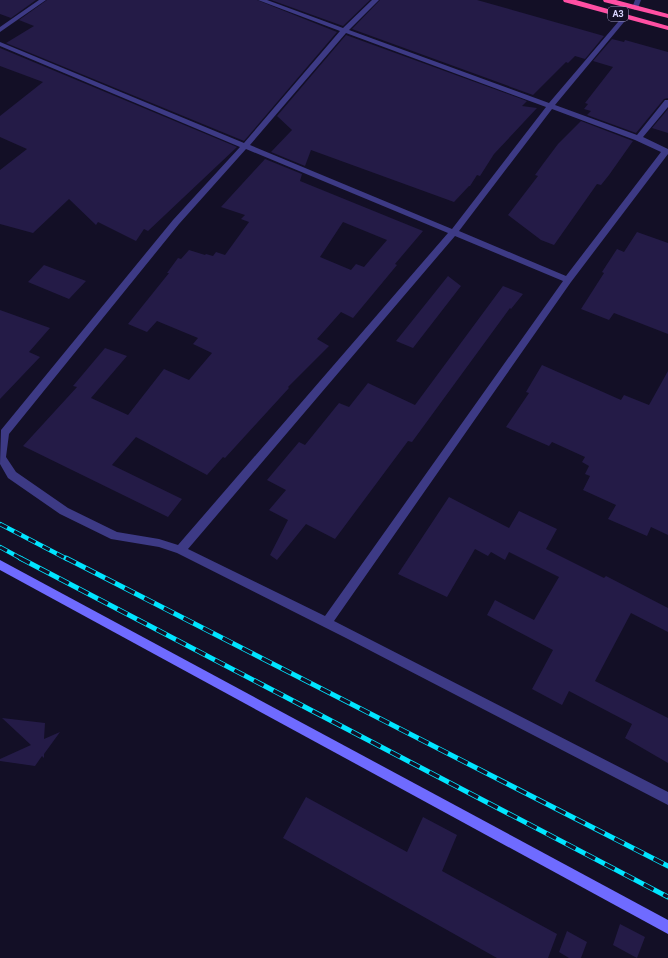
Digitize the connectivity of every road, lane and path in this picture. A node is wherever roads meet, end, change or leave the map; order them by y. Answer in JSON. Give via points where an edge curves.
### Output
{"nodes":[{"id":1,"x":43,"y":0,"type":"edge"},
{"id":2,"x":261,"y":0,"type":"edge"},
{"id":3,"x":376,"y":0,"type":"edge"},
{"id":4,"x":567,"y":0,"type":"edge"},
{"id":5,"x":607,"y":0,"type":"edge"},
{"id":6,"x":636,"y":4,"type":"edge"},
{"id":7,"x":626,"y":16,"type":"junction"},
{"id":8,"x":668,"y":16,"type":"edge"},
{"id":9,"x":668,"y":28,"type":"edge"},
{"id":10,"x":0,"y":30,"type":"edge"},
{"id":11,"x":344,"y":31,"type":"junction"},
{"id":12,"x":0,"y":44,"type":"edge"},
{"id":13,"x":668,"y":102,"type":"edge"},
{"id":14,"x":550,"y":107,"type":"junction"},
{"id":15,"x":638,"y":138,"type":"junction"},
{"id":16,"x":245,"y":146,"type":"junction"},
{"id":17,"x":667,"y":151,"type":"edge"},
{"id":18,"x":454,"y":232,"type":"junction"},
{"id":19,"x":568,"y":280,"type":"junction"},
{"id":20,"x":180,"y":550,"type":"junction"},
{"id":21,"x":0,"y":565,"type":"edge"},
{"id":22,"x":326,"y":623,"type":"junction"},
{"id":23,"x":668,"y":800,"type":"edge"},
{"id":24,"x":668,"y":927,"type":"edge"}],
"edges":[{"from":1,"to":10,"type":"street"},
{"from":2,"to":11,"type":"street"},
{"from":3,"to":11,"type":"street"},
{"from":4,"to":7,"type":"highway","number":"A3"},
{"from":5,"to":6,"type":"highway","number":"A3"},
{"from":6,"to":8,"type":"highway","number":"A3"},
{"from":7,"to":9,"type":"highway","number":"A3"},
{"from":7,"to":14,"type":"street"},
{"from":11,"to":14,"type":"street"},
{"from":11,"to":16,"type":"street"},
{"from":12,"to":16,"type":"street"},
{"from":13,"to":15,"type":"street"},
{"from":14,"to":15,"type":"street"},
{"from":14,"to":18,"type":"street"},
{"from":15,"to":17,"type":"street"},
{"from":16,"to":18,"type":"street"},
{"from":16,"to":20,"type":"street","via":[[176,222],[4,433],[1,457],[12,475],[58,506],[115,536],[159,543]]},
{"from":17,"to":19,"type":"street"},
{"from":18,"to":19,"type":"street"},
{"from":18,"to":20,"type":"street"},
{"from":19,"to":22,"type":"street"},
{"from":20,"to":22,"type":"street"},
{"from":21,"to":24,"type":"street"},
{"from":22,"to":23,"type":"street"}]}
